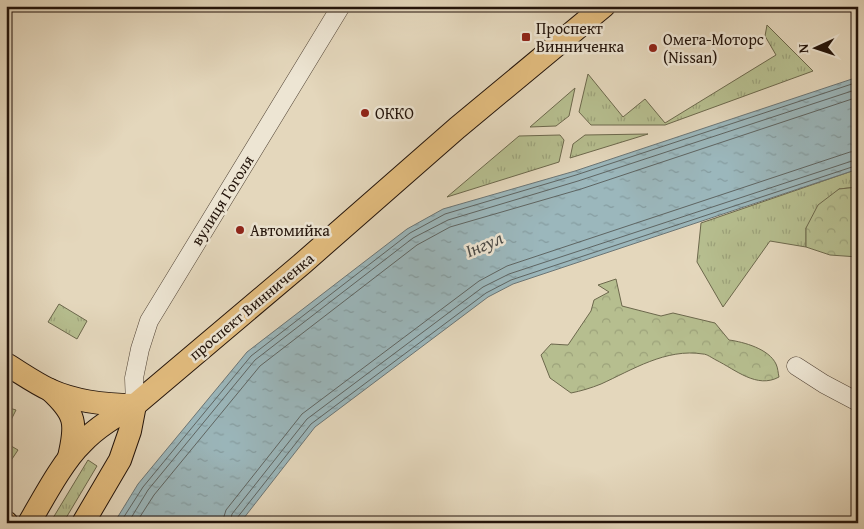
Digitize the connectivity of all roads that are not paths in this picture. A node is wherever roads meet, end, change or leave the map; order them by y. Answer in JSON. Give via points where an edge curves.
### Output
{"nodes":[{"id":1,"x":341,"y":6,"type":"edge"},
{"id":2,"x":604,"y":6,"type":"edge"},
{"id":3,"x":6,"y":364,"type":"edge"},
{"id":4,"x":796,"y":366,"type":"dead end"},
{"id":5,"x":49,"y":390,"type":"junction"},
{"id":6,"x":858,"y":402,"type":"edge"},
{"id":7,"x":135,"y":405,"type":"junction"},
{"id":8,"x":68,"y":459,"type":"junction"},
{"id":9,"x":29,"y":523,"type":"edge"},
{"id":10,"x":83,"y":523,"type":"edge"}],
"edges":[{"from":1,"to":7,"type":"street","name":"вулиця Гоголя","via":[[149,321],[134,378]]},
{"from":2,"to":7,"type":"main road","name":"проспект Винниченка"},
{"from":3,"to":5,"type":"main road"},
{"from":4,"to":6,"type":"street"},
{"from":5,"to":7,"type":"main road","via":[[82,401]]},
{"from":5,"to":8,"type":"main road","via":[[62,401],[72,418],[75,432]]},
{"from":7,"to":8,"type":"main road","name":"проспект Винниченка","via":[[93,432]]},
{"from":7,"to":10,"type":"main road","via":[[120,460]]},
{"from":8,"to":9,"type":"main road"}]}
